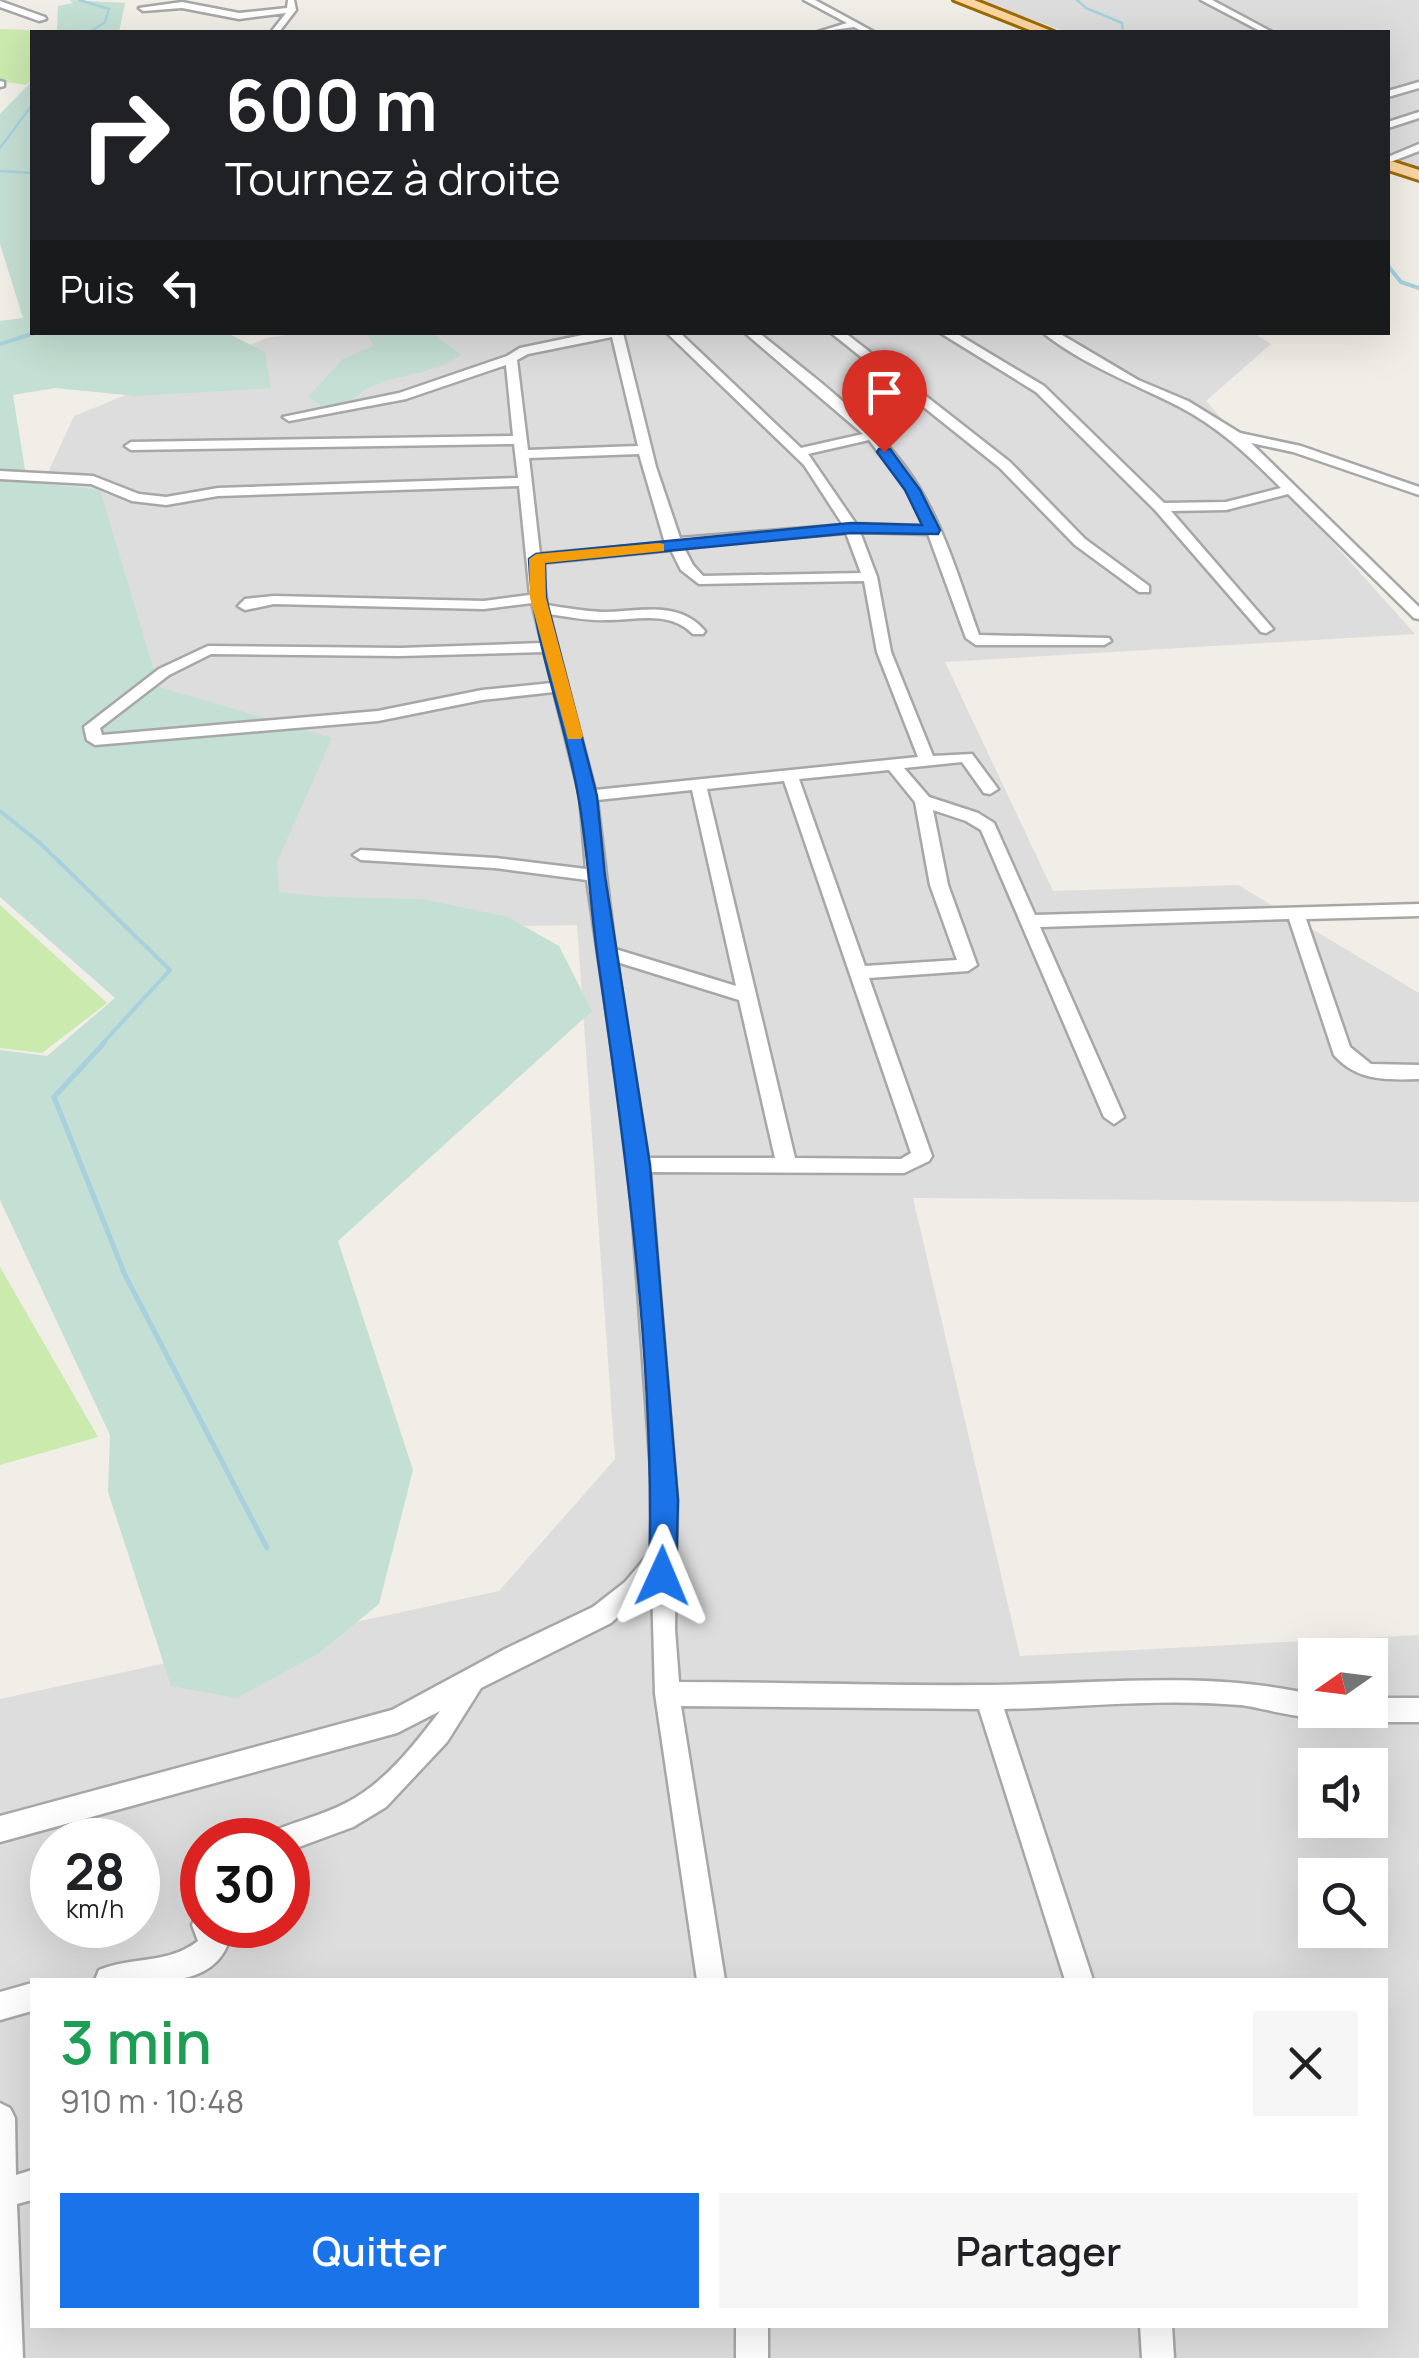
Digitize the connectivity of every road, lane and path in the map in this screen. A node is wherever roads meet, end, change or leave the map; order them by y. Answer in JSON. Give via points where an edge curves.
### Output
{"nodes":[{"id":1,"x":808,"y":0,"type":"edge"},
{"id":2,"x":962,"y":0,"type":"edge"},
{"id":3,"x":1204,"y":0,"type":"edge"},
{"id":4,"x":0,"y":4,"type":"edge"},
{"id":5,"x":291,"y":5,"type":"edge"},
{"id":6,"x":143,"y":8,"type":"dead end"},
{"id":7,"x":42,"y":19,"type":"dead end"},
{"id":8,"x":854,"y":24,"type":"junction"},
{"id":9,"x":276,"y":30,"type":"edge"},
{"id":10,"x":830,"y":30,"type":"edge"},
{"id":11,"x":866,"y":30,"type":"edge"},
{"id":12,"x":1042,"y":30,"type":"edge"},
{"id":13,"x":1264,"y":30,"type":"edge"},
{"id":14,"x":1419,"y":85,"type":"edge"},
{"id":15,"x":1390,"y":93,"type":"edge"},
{"id":16,"x":1419,"y":115,"type":"edge"},
{"id":17,"x":1390,"y":124,"type":"edge"},
{"id":18,"x":1419,"y":148,"type":"edge"},
{"id":19,"x":1390,"y":161,"type":"edge"},
{"id":20,"x":1390,"y":163,"type":"edge"},
{"id":21,"x":1419,"y":175,"type":"edge"},
{"id":22,"x":607,"y":335,"type":"edge"},
{"id":23,"x":617,"y":335,"type":"edge"},
{"id":24,"x":675,"y":335,"type":"edge"},
{"id":25,"x":753,"y":335,"type":"edge"},
{"id":26,"x":840,"y":335,"type":"edge"},
{"id":27,"x":950,"y":335,"type":"edge"},
{"id":28,"x":1053,"y":335,"type":"edge"},
{"id":29,"x":511,"y":359,"type":"junction"},
{"id":30,"x":290,"y":417,"type":"dead end"},
{"id":31,"x":870,"y":436,"type":"junction"},
{"id":32,"x":1237,"y":437,"type":"junction"},
{"id":33,"x":131,"y":446,"type":"dead end"},
{"id":34,"x":520,"y":447,"type":"junction"},
{"id":35,"x":646,"y":450,"type":"junction"},
{"id":36,"x":800,"y":452,"type":"junction"},
{"id":37,"x":0,"y":474,"type":"edge"},
{"id":38,"x":524,"y":482,"type":"junction"},
{"id":39,"x":1292,"y":489,"type":"junction"},
{"id":40,"x":1419,"y":490,"type":"edge"},
{"id":41,"x":1160,"y":507,"type":"junction"},
{"id":42,"x":851,"y":528,"type":"junction"},
{"id":43,"x":932,"y":530,"type":"junction"},
{"id":44,"x":672,"y":544,"type":"junction"},
{"id":45,"x":536,"y":559,"type":"junction"},
{"id":46,"x":870,"y":577,"type":"junction"},
{"id":47,"x":1144,"y":589,"type":"dead end"},
{"id":48,"x":540,"y":604,"type":"junction"},
{"id":49,"x":245,"y":606,"type":"dead end"},
{"id":50,"x":1419,"y":615,"type":"edge"},
{"id":51,"x":1266,"y":629,"type":"dead end"},
{"id":52,"x":698,"y":631,"type":"dead end"},
{"id":53,"x":1104,"y":642,"type":"dead end"},
{"id":54,"x":551,"y":647,"type":"junction"},
{"id":55,"x":562,"y":686,"type":"junction"},
{"id":56,"x":927,"y":761,"type":"junction"},
{"id":57,"x":893,"y":765,"type":"junction"},
{"id":58,"x":791,"y":778,"type":"junction"},
{"id":59,"x":698,"y":787,"type":"junction"},
{"id":60,"x":990,"y":789,"type":"dead end"},
{"id":61,"x":588,"y":796,"type":"junction"},
{"id":62,"x":923,"y":801,"type":"junction"},
{"id":63,"x":362,"y":855,"type":"dead end"},
{"id":64,"x":595,"y":876,"type":"junction"},
{"id":65,"x":1419,"y":910,"type":"edge"},
{"id":66,"x":1296,"y":914,"type":"junction"},
{"id":67,"x":1031,"y":921,"type":"junction"},
{"id":68,"x":607,"y":953,"type":"junction"},
{"id":69,"x":860,"y":972,"type":"junction"},
{"id":70,"x":748,"y":996,"type":"junction"},
{"id":71,"x":1419,"y":1072,"type":"edge"},
{"id":72,"x":1114,"y":1117,"type":"dead end"},
{"id":73,"x":639,"y":1165,"type":"junction"},
{"id":74,"x":787,"y":1168,"type":"junction"},
{"id":75,"x":662,"y":1556,"type":"junction"},
{"id":76,"x":470,"y":1684,"type":"junction"},
{"id":77,"x":667,"y":1694,"type":"junction"},
{"id":78,"x":988,"y":1697,"type":"junction"},
{"id":79,"x":1298,"y":1703,"type":"edge"},
{"id":80,"x":1388,"y":1710,"type":"edge"},
{"id":81,"x":1419,"y":1710,"type":"edge"},
{"id":82,"x":0,"y":1829,"type":"edge"},
{"id":83,"x":310,"y":1829,"type":"edge"},
{"id":84,"x":211,"y":1948,"type":"edge"},
{"id":85,"x":128,"y":1978,"type":"edge"},
{"id":86,"x":711,"y":1978,"type":"edge"},
{"id":87,"x":1078,"y":1978,"type":"edge"},
{"id":88,"x":30,"y":1998,"type":"edge"},
{"id":89,"x":0,"y":2006,"type":"edge"},
{"id":90,"x":0,"y":2118,"type":"edge"},
{"id":91,"x":18,"y":2190,"type":"edge"},
{"id":92,"x":2,"y":2238,"type":"edge"},
{"id":93,"x":752,"y":2328,"type":"edge"},
{"id":94,"x":1156,"y":2328,"type":"edge"},
{"id":95,"x":7,"y":2358,"type":"edge"},
{"id":96,"x":752,"y":2358,"type":"edge"},
{"id":97,"x":1158,"y":2358,"type":"edge"}],
"edges":[{"from":1,"to":8,"type":"street"},
{"from":2,"to":12,"type":"main road"},
{"from":3,"to":13,"type":"street"},
{"from":4,"to":7,"type":"street"},
{"from":5,"to":6,"type":"street","via":[[236,16],[182,4]]},
{"from":5,"to":9,"type":"street"},
{"from":8,"to":10,"type":"street"},
{"from":8,"to":11,"type":"street"},
{"from":14,"to":15,"type":"street"},
{"from":16,"to":17,"type":"street"},
{"from":18,"to":19,"type":"street"},
{"from":20,"to":21,"type":"main road"},
{"from":22,"to":29,"type":"street","via":[[518,352]]},
{"from":23,"to":35,"type":"street"},
{"from":24,"to":36,"type":"street"},
{"from":25,"to":31,"type":"street"},
{"from":26,"to":47,"type":"street","via":[[1005,465],[1080,542]]},
{"from":27,"to":41,"type":"street","via":[[1040,389]]},
{"from":28,"to":32,"type":"street"},
{"from":29,"to":30,"type":"street","via":[[402,396]]},
{"from":29,"to":34,"type":"street"},
{"from":31,"to":36,"type":"street"},
{"from":31,"to":43,"type":"street","via":[[899,468]]},
{"from":32,"to":39,"type":"street"},
{"from":32,"to":40,"type":"street"},
{"from":33,"to":34,"type":"street"},
{"from":34,"to":35,"type":"street"},
{"from":34,"to":38,"type":"street"},
{"from":35,"to":44,"type":"street"},
{"from":36,"to":42,"type":"street"},
{"from":37,"to":38,"type":"street","via":[[94,480],[136,498],[166,501],[218,492]]},
{"from":38,"to":45,"type":"street"},
{"from":39,"to":41,"type":"street","via":[[1226,506]]},
{"from":39,"to":50,"type":"street"},
{"from":41,"to":51,"type":"street"},
{"from":42,"to":43,"type":"street"},
{"from":42,"to":44,"type":"street"},
{"from":42,"to":46,"type":"street"},
{"from":43,"to":53,"type":"street","via":[[976,641]]},
{"from":44,"to":45,"type":"street"},
{"from":44,"to":46,"type":"street","via":[[699,580]]},
{"from":45,"to":48,"type":"street"},
{"from":46,"to":56,"type":"street","via":[[884,652]]},
{"from":48,"to":49,"type":"street","via":[[274,600]]},
{"from":48,"to":52,"type":"street","via":[[597,616],[670,615]]},
{"from":48,"to":54,"type":"street"},
{"from":54,"to":55,"type":"street"},
{"from":54,"to":55,"type":"street","via":[[208,650],[164,672],[92,727],[96,740],[378,716]]},
{"from":55,"to":61,"type":"street"},
{"from":56,"to":57,"type":"street"},
{"from":56,"to":60,"type":"street","via":[[966,757]]},
{"from":57,"to":58,"type":"street"},
{"from":57,"to":62,"type":"street"},
{"from":58,"to":59,"type":"street"},
{"from":58,"to":69,"type":"street"},
{"from":59,"to":61,"type":"street"},
{"from":59,"to":70,"type":"street"},
{"from":61,"to":64,"type":"street"},
{"from":62,"to":67,"type":"street","via":[[988,827]]},
{"from":62,"to":69,"type":"street","via":[[939,885],[968,965]]},
{"from":63,"to":64,"type":"street"},
{"from":64,"to":68,"type":"street"},
{"from":65,"to":66,"type":"street"},
{"from":66,"to":67,"type":"street"},
{"from":66,"to":71,"type":"street","via":[[1340,1050],[1357,1068]]},
{"from":67,"to":72,"type":"street"},
{"from":68,"to":70,"type":"street"},
{"from":68,"to":73,"type":"street"},
{"from":69,"to":74,"type":"street","via":[[922,1156],[904,1166]]},
{"from":70,"to":74,"type":"street"},
{"from":73,"to":74,"type":"street"},
{"from":73,"to":75,"type":"street","via":[[665,1500]]},
{"from":75,"to":76,"type":"street","via":[[602,1615]]},
{"from":75,"to":77,"type":"street"},
{"from":76,"to":82,"type":"street","via":[[397,1721]]},
{"from":76,"to":83,"type":"street","via":[[452,1720],[374,1798]]},
{"from":77,"to":78,"type":"street"},
{"from":77,"to":86,"type":"street"},
{"from":78,"to":79,"type":"street","via":[[1263,1696]]},
{"from":78,"to":87,"type":"street"},
{"from":80,"to":81,"type":"street"},
{"from":84,"to":85,"type":"street","via":[[194,1964]]},
{"from":88,"to":89,"type":"street"},
{"from":90,"to":91,"type":"street"},
{"from":91,"to":92,"type":"street"},
{"from":92,"to":95,"type":"street"},
{"from":93,"to":96,"type":"street"},
{"from":94,"to":97,"type":"street"}]}
